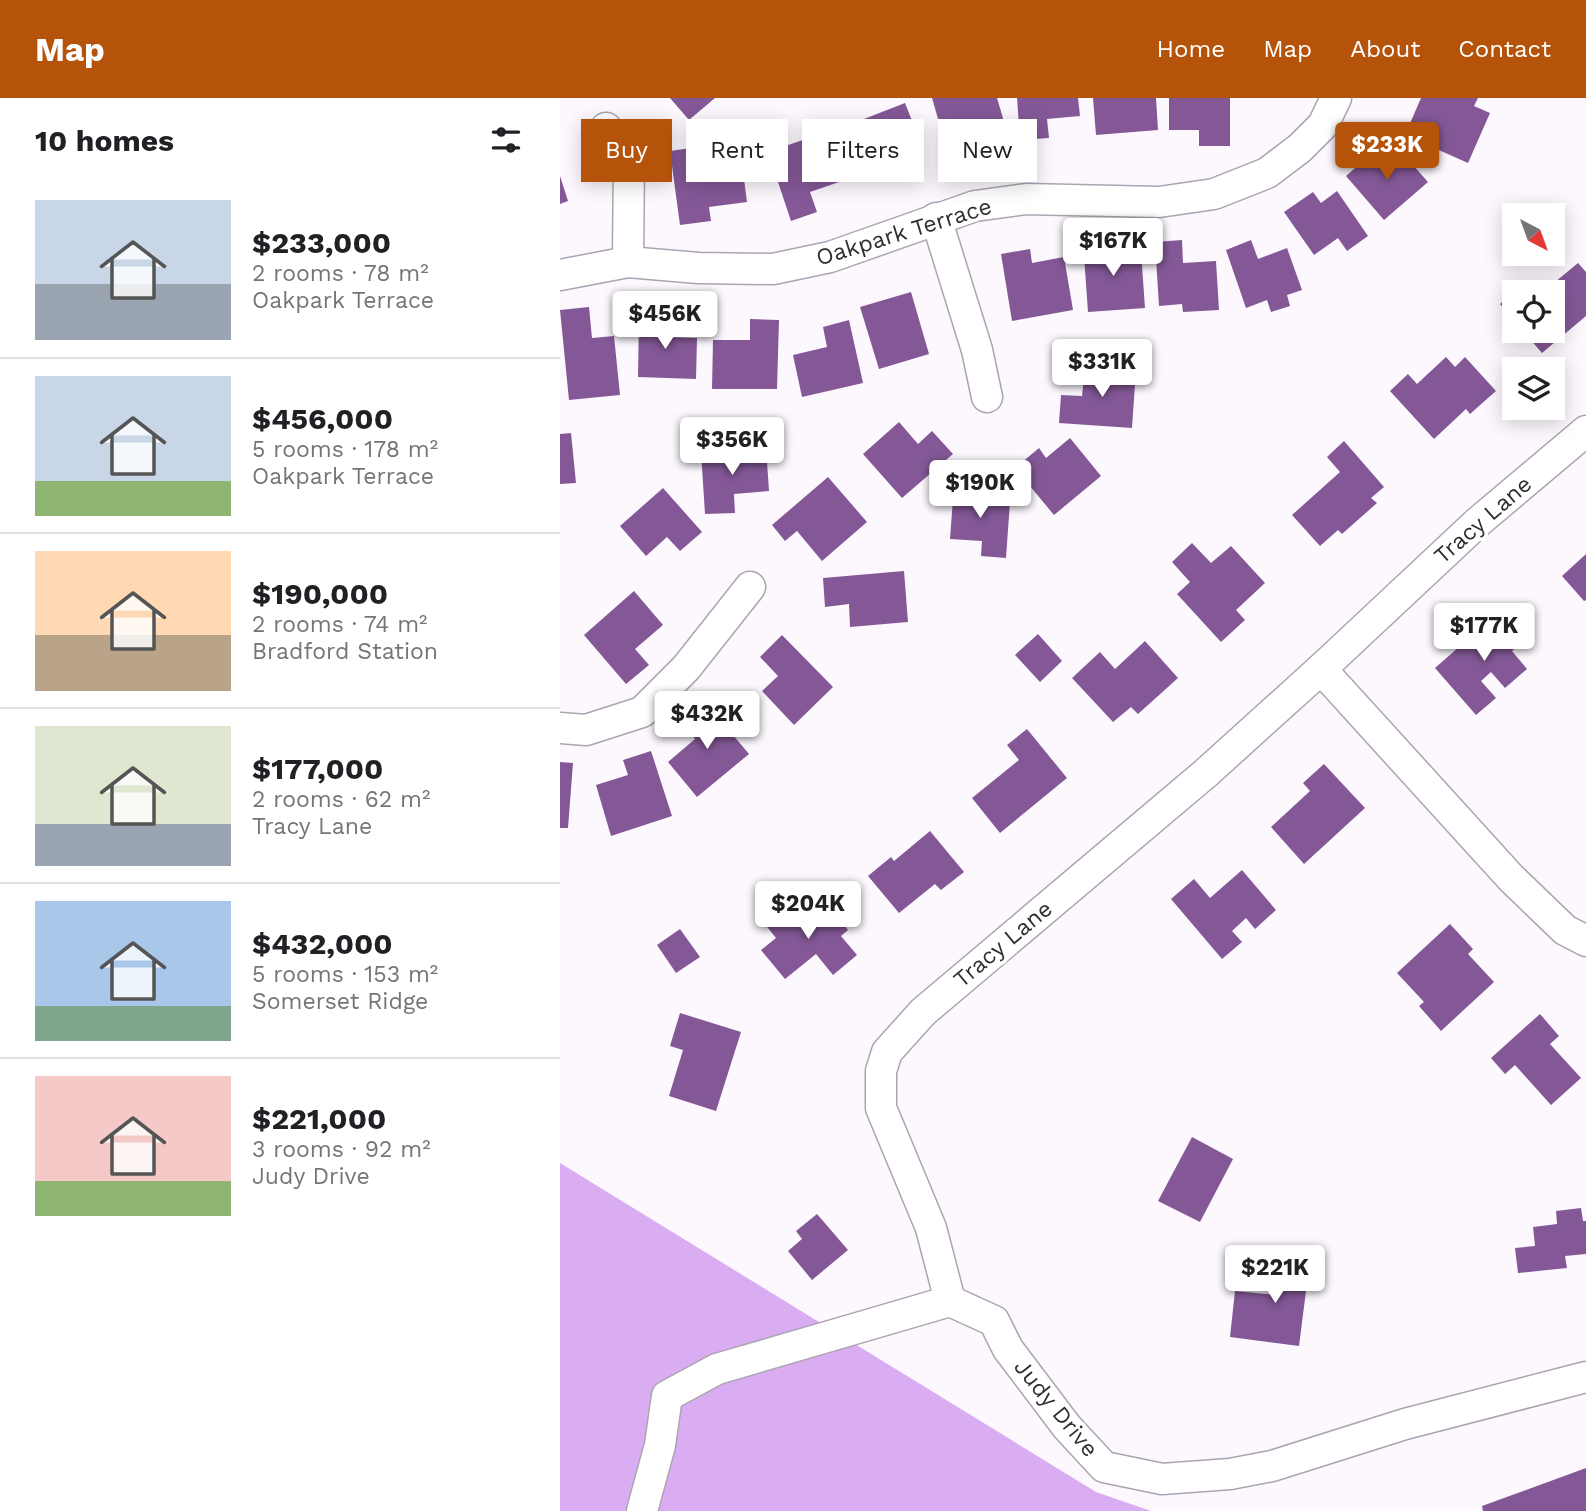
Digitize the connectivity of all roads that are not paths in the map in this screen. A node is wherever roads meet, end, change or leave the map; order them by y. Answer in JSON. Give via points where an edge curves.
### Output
{"nodes":[{"id":1,"x":1336,"y":98,"type":"edge"},
{"id":2,"x":629,"y":182,"type":"edge"},
{"id":3,"x":936,"y":218,"type":"junction"},
{"id":4,"x":628,"y":262,"type":"junction"},
{"id":5,"x":560,"y":275,"type":"edge"},
{"id":6,"x":987,"y":397,"type":"dead end"},
{"id":7,"x":1586,"y":431,"type":"edge"},
{"id":8,"x":750,"y":587,"type":"dead end"},
{"id":9,"x":1321,"y":668,"type":"junction"},
{"id":10,"x":560,"y":728,"type":"edge"},
{"id":11,"x":1586,"y":940,"type":"edge"},
{"id":12,"x":950,"y":1301,"type":"junction"},
{"id":13,"x":1586,"y":1377,"type":"edge"},
{"id":14,"x":642,"y":1511,"type":"edge"}],
"edges":[{"from":1,"to":3,"type":"street","name":"Oakpark Terrace","via":[[1323,125],[1300,148],[1267,173],[1214,194],[1159,202],[1027,199],[975,206]]},
{"from":2,"to":4,"type":"street"},
{"from":3,"to":4,"type":"street","name":"Oakpark Terrace","via":[[830,257],[773,269]]},
{"from":3,"to":6,"type":"street"},
{"from":4,"to":5,"type":"street","name":"Oakpark Terrace"},
{"from":7,"to":9,"type":"street","name":"Tracy Lane","via":[[1478,522]]},
{"from":8,"to":10,"type":"street","via":[[686,668],[642,712],[586,730]]},
{"from":9,"to":11,"type":"street","via":[[1511,878],[1564,930]]},
{"from":9,"to":12,"type":"street","name":"Tracy Lane","via":[[1206,773],[923,1012],[887,1052],[881,1071],[881,1108],[931,1228]]},
{"from":12,"to":13,"type":"street","name":"Judy Drive","via":[[994,1321],[1008,1349],[1104,1467],[1162,1479],[1272,1466],[1405,1424]]},
{"from":12,"to":14,"type":"street","via":[[717,1368],[667,1396],[660,1445]]}]}
